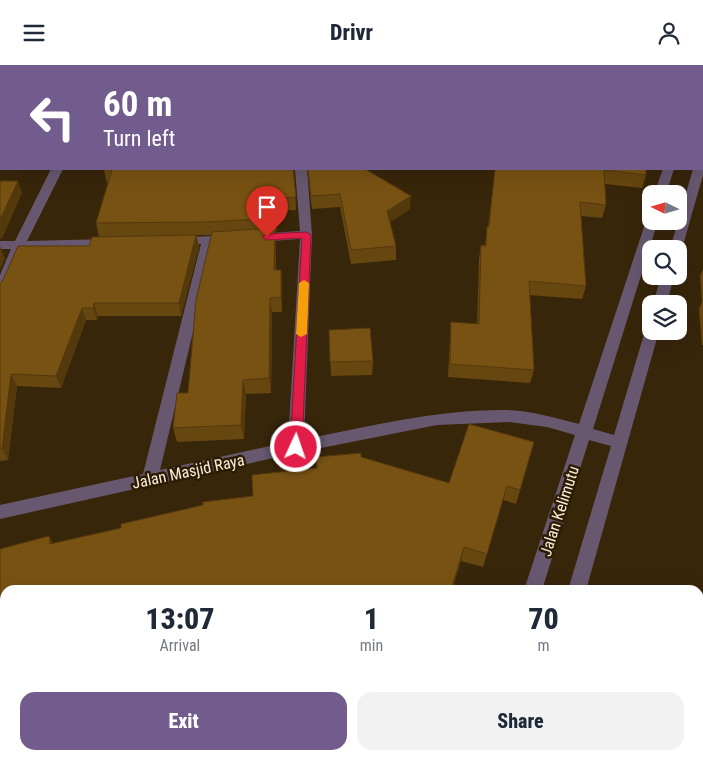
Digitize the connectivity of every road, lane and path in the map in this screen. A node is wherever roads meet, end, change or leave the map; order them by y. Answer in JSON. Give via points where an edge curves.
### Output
{"nodes":[{"id":1,"x":56,"y":170,"type":"edge"},
{"id":2,"x":301,"y":170,"type":"edge"},
{"id":3,"x":668,"y":170,"type":"edge"},
{"id":4,"x":699,"y":170,"type":"edge"},
{"id":5,"x":663,"y":185,"type":"edge"},
{"id":6,"x":649,"y":230,"type":"edge"},
{"id":7,"x":306,"y":235,"type":"junction"},
{"id":8,"x":679,"y":240,"type":"edge"},
{"id":9,"x":208,"y":241,"type":"junction"},
{"id":10,"x":168,"y":242,"type":"edge"},
{"id":11,"x":118,"y":243,"type":"edge"},
{"id":12,"x":0,"y":245,"type":"edge"},
{"id":13,"x":19,"y":245,"type":"junction"},
{"id":14,"x":0,"y":291,"type":"edge"},
{"id":15,"x":649,"y":340,"type":"edge"},
{"id":16,"x":584,"y":432,"type":"junction"},
{"id":17,"x":620,"y":443,"type":"junction"},
{"id":18,"x":296,"y":447,"type":"junction"},
{"id":19,"x":150,"y":479,"type":"junction"},
{"id":20,"x":0,"y":512,"type":"edge"},
{"id":21,"x":535,"y":585,"type":"edge"},
{"id":22,"x":578,"y":585,"type":"edge"}],
"edges":[{"from":1,"to":13,"type":"street"},
{"from":2,"to":7,"type":"street"},
{"from":3,"to":5,"type":"street"},
{"from":4,"to":8,"type":"street"},
{"from":6,"to":16,"type":"street","name":"Jalan Kelimutu"},
{"from":7,"to":9,"type":"street"},
{"from":7,"to":18,"type":"street"},
{"from":9,"to":10,"type":"street"},
{"from":9,"to":19,"type":"street"},
{"from":11,"to":13,"type":"street"},
{"from":12,"to":13,"type":"street"},
{"from":13,"to":14,"type":"street"},
{"from":15,"to":17,"type":"street"},
{"from":16,"to":17,"type":"street","name":"Jalan Masjid Raya"},
{"from":16,"to":18,"type":"street","name":"Jalan Masjid Raya","via":[[548,421],[509,416],[437,419]]},
{"from":16,"to":21,"type":"street","name":"Jalan Kelimutu"},
{"from":17,"to":22,"type":"street"},
{"from":18,"to":19,"type":"street","name":"Jalan Masjid Raya"},
{"from":19,"to":20,"type":"street","name":"Jalan Masjid Raya"}]}
